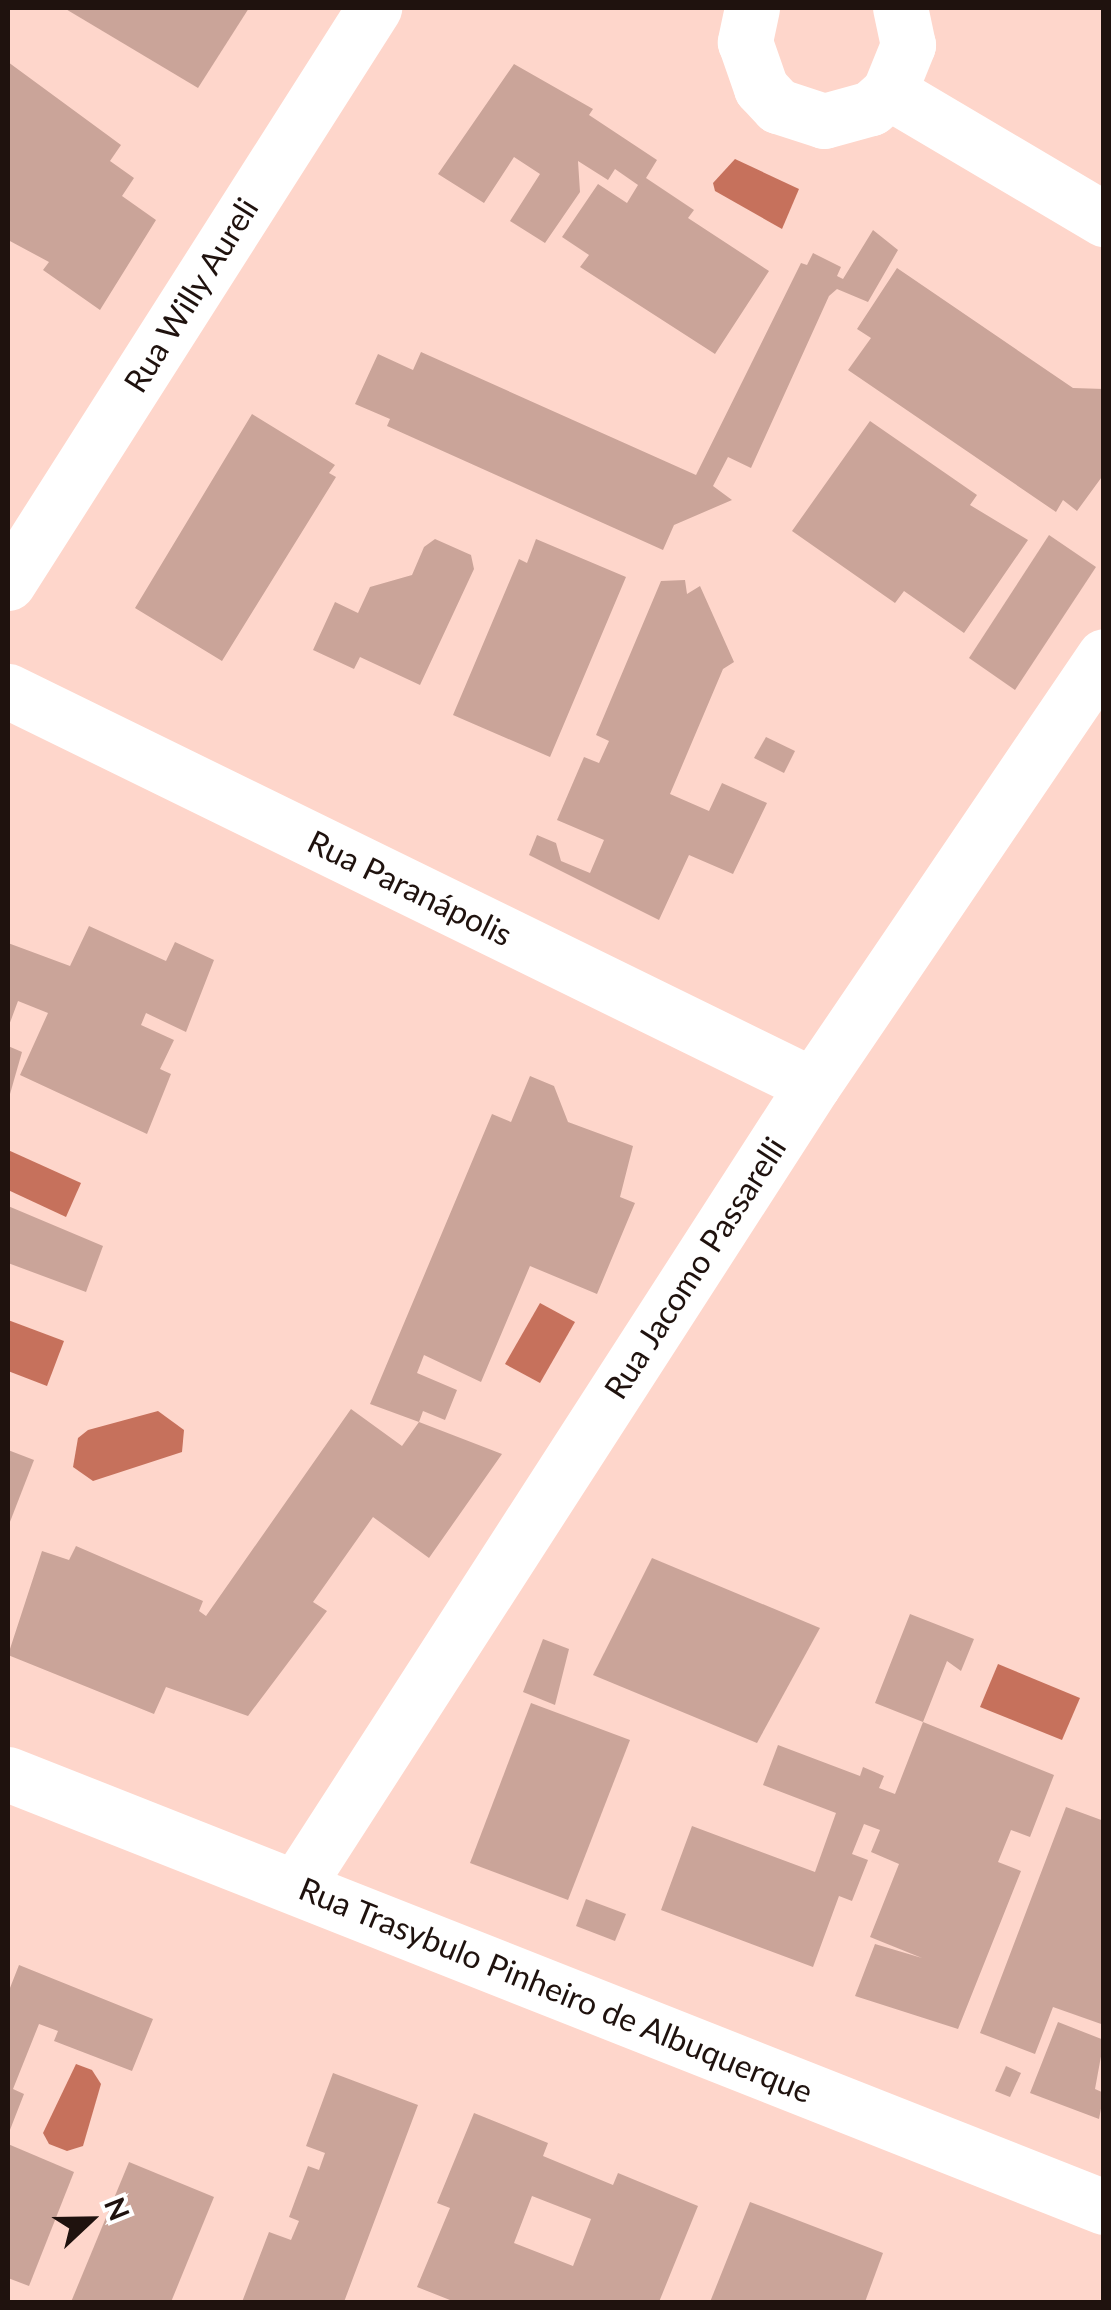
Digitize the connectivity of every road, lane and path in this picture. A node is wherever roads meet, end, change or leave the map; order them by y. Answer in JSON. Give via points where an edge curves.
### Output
{"nodes":[{"id":1,"x":374,"y":8,"type":"edge"},
{"id":2,"x":741,"y":11,"type":"edge"},
{"id":3,"x":913,"y":12,"type":"edge"},
{"id":4,"x":890,"y":92,"type":"junction"},
{"id":5,"x":1104,"y":220,"type":"edge"},
{"id":6,"x":8,"y":582,"type":"edge"},
{"id":7,"x":1104,"y":656,"type":"edge"},
{"id":8,"x":8,"y":692,"type":"edge"},
{"id":9,"x":813,"y":1086,"type":"junction"},
{"id":10,"x":8,"y":1774,"type":"edge"},
{"id":11,"x":296,"y":1887,"type":"junction"},
{"id":12,"x":1104,"y":2207,"type":"edge"}],
"edges":[{"from":1,"to":6,"type":"street","name":"Rua Willy Aureli"},
{"from":2,"to":4,"type":"street","via":[[748,66],[778,106],[799,117],[848,118]]},
{"from":3,"to":4,"type":"street"},
{"from":4,"to":5,"type":"street"},
{"from":7,"to":9,"type":"street","name":"Rua Jacomo Passarelli"},
{"from":8,"to":9,"type":"street","name":"Rua Paranápolis"},
{"from":9,"to":11,"type":"street","name":"Rua Jacomo Passarelli"},
{"from":10,"to":11,"type":"street","name":"Rua Trasybulo Pinheiro de Albuquerque"},
{"from":11,"to":12,"type":"street","name":"Rua Trasybulo Pinheiro de Albuquerque"}]}
